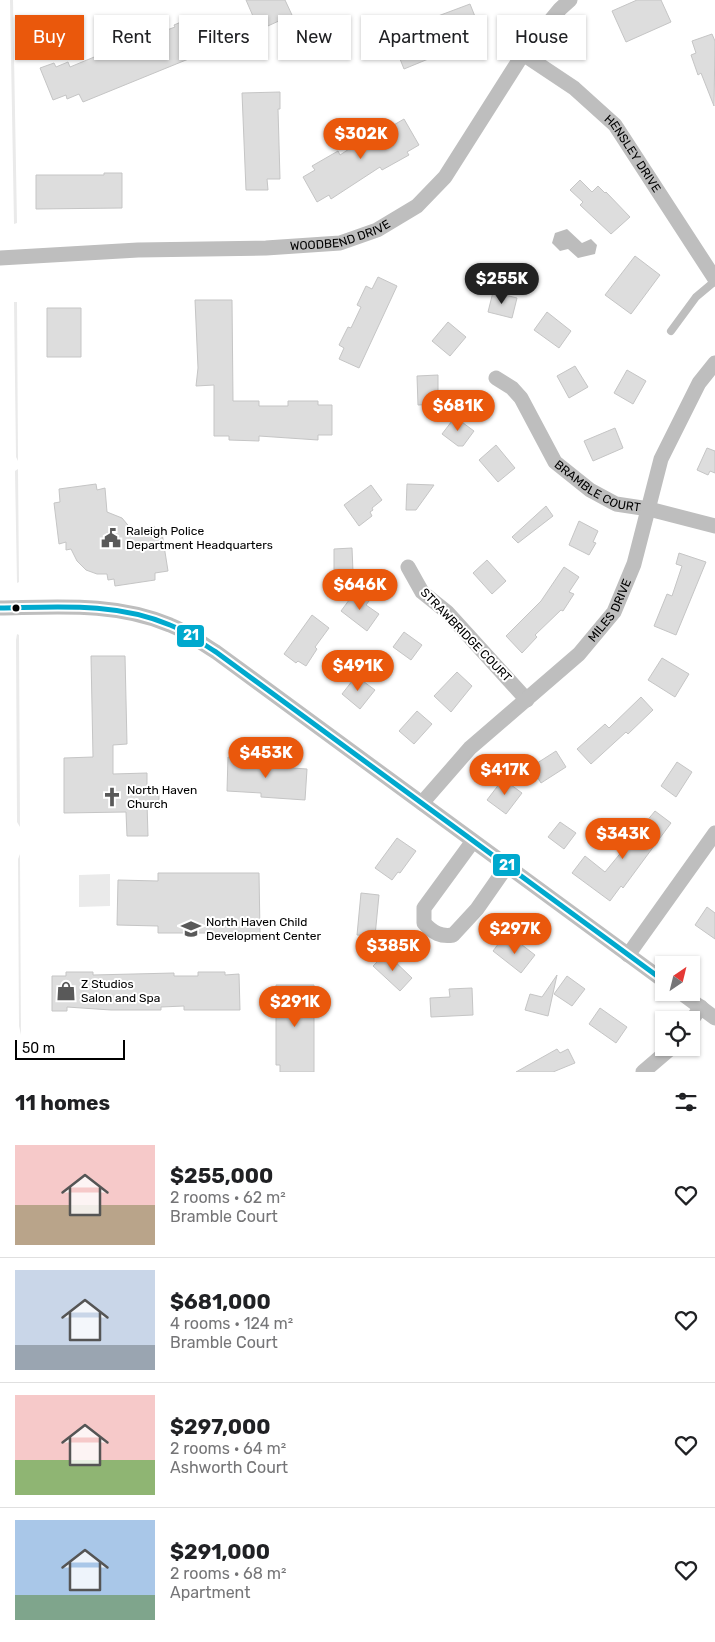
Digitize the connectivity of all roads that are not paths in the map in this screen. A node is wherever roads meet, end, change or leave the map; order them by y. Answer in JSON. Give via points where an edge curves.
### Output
{"nodes":[{"id":1,"x":570,"y":0,"type":"edge"},
{"id":2,"x":555,"y":15,"type":"edge"},
{"id":3,"x":519,"y":60,"type":"edge"},
{"id":4,"x":532,"y":60,"type":"edge"},
{"id":5,"x":0,"y":258,"type":"edge"},
{"id":6,"x":715,"y":280,"type":"edge"},
{"id":7,"x":671,"y":331,"type":"dead end"},
{"id":8,"x":715,"y":363,"type":"edge"},
{"id":9,"x":496,"y":378,"type":"dead end"},
{"id":10,"x":649,"y":509,"type":"junction"},
{"id":11,"x":715,"y":526,"type":"edge"},
{"id":12,"x":408,"y":567,"type":"dead end"},
{"id":13,"x":0,"y":608,"type":"edge"},
{"id":14,"x":527,"y":700,"type":"junction"},
{"id":15,"x":422,"y":803,"type":"junction"},
{"id":16,"x":715,"y":832,"type":"edge"},
{"id":17,"x":473,"y":841,"type":"junction"},
{"id":18,"x":508,"y":866,"type":"junction"},
{"id":19,"x":628,"y":955,"type":"junction"},
{"id":20,"x":655,"y":974,"type":"edge"},
{"id":21,"x":692,"y":1001,"type":"edge"},
{"id":22,"x":700,"y":1007,"type":"junction"},
{"id":23,"x":697,"y":1011,"type":"edge"},
{"id":24,"x":715,"y":1018,"type":"edge"},
{"id":25,"x":662,"y":1056,"type":"edge"},
{"id":26,"x":643,"y":1072,"type":"edge"}],
"edges":[{"from":1,"to":2,"type":"street","name":"WOODBEND DRIVE"},
{"from":3,"to":5,"type":"street","name":"WOODBEND DRIVE","via":[[445,177],[417,206],[377,230],[340,243]]},
{"from":4,"to":6,"type":"street","name":"HENSLEY DRIVE","via":[[574,88],[615,125]]},
{"from":6,"to":7,"type":"lane","via":[[696,297]]},
{"from":8,"to":10,"type":"street","name":"MILES DRIVE","via":[[699,383],[661,459]]},
{"from":9,"to":10,"type":"street","name":"BRAMBLE COURT","via":[[521,398],[555,462],[566,473],[616,504]]},
{"from":10,"to":11,"type":"street","name":"BRAMBLE COURT"},
{"from":10,"to":14,"type":"street","name":"MILES DRIVE","via":[[634,564],[614,612],[579,654]]},
{"from":12,"to":14,"type":"street","name":"STRAWBRIDGE COURT","via":[[422,592],[447,612]]},
{"from":13,"to":15,"type":"street","via":[[103,607],[136,612],[172,625],[216,652]]},
{"from":14,"to":15,"type":"street","name":"MILES DRIVE","via":[[470,748]]},
{"from":15,"to":17,"type":"street"},
{"from":16,"to":19,"type":"street"},
{"from":17,"to":18,"type":"street"},
{"from":17,"to":18,"type":"street","via":[[424,908],[424,923],[430,929],[443,937],[453,936]]},
{"from":18,"to":19,"type":"street"},
{"from":19,"to":20,"type":"street"},
{"from":21,"to":22,"type":"street"},
{"from":22,"to":23,"type":"street"},
{"from":22,"to":24,"type":"street"},
{"from":25,"to":26,"type":"street"}]}
